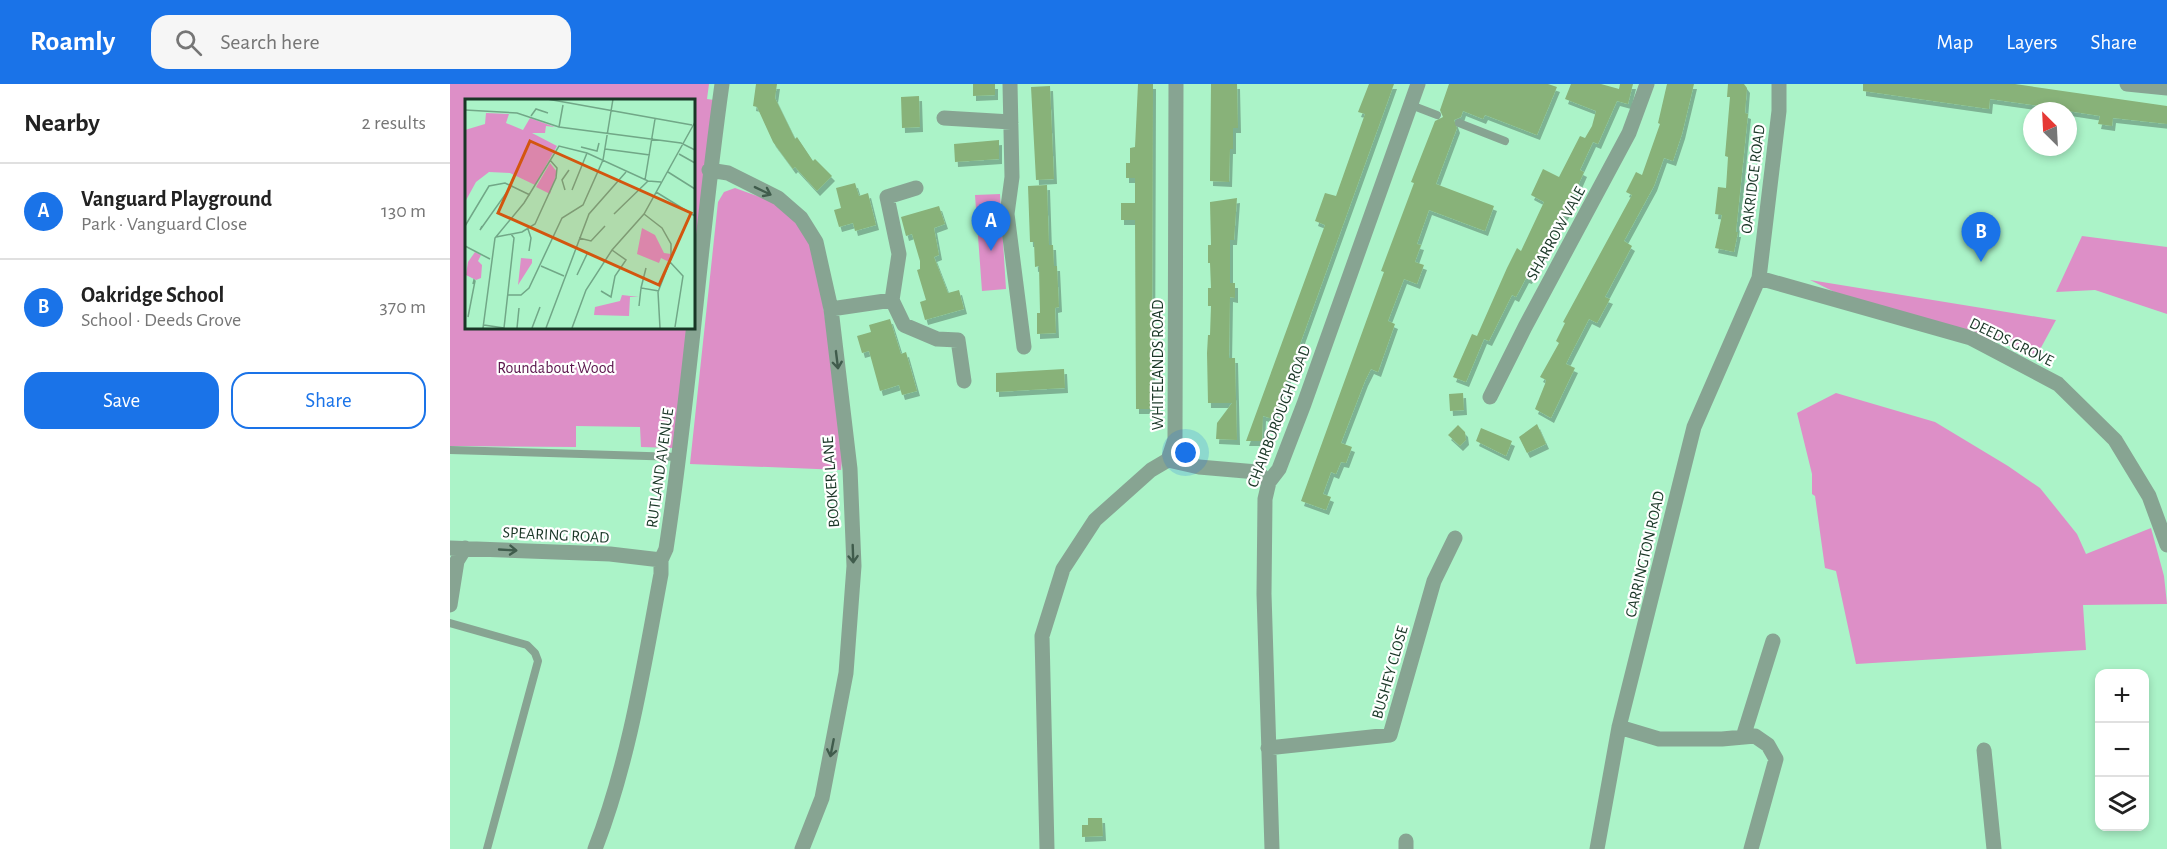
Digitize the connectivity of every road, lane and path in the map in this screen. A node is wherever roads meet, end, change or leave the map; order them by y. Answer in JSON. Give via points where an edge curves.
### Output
{"nodes":[{"id":1,"x":722,"y":84,"type":"edge"},
{"id":2,"x":1010,"y":84,"type":"edge"},
{"id":3,"x":1176,"y":84,"type":"edge"},
{"id":4,"x":1418,"y":84,"type":"edge"},
{"id":5,"x":1647,"y":84,"type":"edge"},
{"id":6,"x":1779,"y":84,"type":"edge"},
{"id":7,"x":2127,"y":84,"type":"edge"},
{"id":8,"x":2167,"y":88,"type":"edge"},
{"id":9,"x":1411,"y":105,"type":"junction"},
{"id":10,"x":1437,"y":115,"type":"dead end"},
{"id":11,"x":944,"y":118,"type":"dead end"},
{"id":12,"x":1011,"y":122,"type":"junction"},
{"id":13,"x":1459,"y":123,"type":"dead end"},
{"id":14,"x":1505,"y":141,"type":"dead end"},
{"id":15,"x":710,"y":170,"type":"junction"},
{"id":16,"x":916,"y":188,"type":"dead end"},
{"id":17,"x":1759,"y":278,"type":"junction"},
{"id":18,"x":892,"y":300,"type":"junction"},
{"id":19,"x":831,"y":309,"type":"junction"},
{"id":20,"x":694,"y":323,"type":"edge"},
{"id":21,"x":693,"y":328,"type":"edge"},
{"id":22,"x":1024,"y":347,"type":"dead end"},
{"id":23,"x":964,"y":381,"type":"dead end"},
{"id":24,"x":1490,"y":397,"type":"dead end"},
{"id":25,"x":450,"y":450,"type":"edge"},
{"id":26,"x":680,"y":457,"type":"junction"},
{"id":27,"x":1168,"y":459,"type":"junction"},
{"id":28,"x":1269,"y":482,"type":"junction"},
{"id":29,"x":1455,"y":538,"type":"dead end"},
{"id":30,"x":2167,"y":545,"type":"edge"},
{"id":31,"x":457,"y":552,"type":"edge"},
{"id":32,"x":661,"y":560,"type":"junction"},
{"id":33,"x":450,"y":604,"type":"edge"},
{"id":34,"x":450,"y":622,"type":"edge"},
{"id":35,"x":1773,"y":641,"type":"dead end"},
{"id":36,"x":1619,"y":728,"type":"junction"},
{"id":37,"x":1743,"y":737,"type":"junction"},
{"id":38,"x":1268,"y":748,"type":"junction"},
{"id":39,"x":1984,"y":750,"type":"dead end"},
{"id":40,"x":487,"y":849,"type":"edge"},
{"id":41,"x":595,"y":849,"type":"edge"},
{"id":42,"x":802,"y":849,"type":"edge"},
{"id":43,"x":1047,"y":849,"type":"edge"},
{"id":44,"x":1272,"y":849,"type":"edge"},
{"id":45,"x":1597,"y":849,"type":"edge"},
{"id":46,"x":1751,"y":849,"type":"edge"},
{"id":47,"x":1994,"y":849,"type":"edge"}],
"edges":[{"from":1,"to":15,"type":"street","name":"RUTLAND AVENUE"},
{"from":2,"to":12,"type":"street"},
{"from":3,"to":27,"type":"street","name":"WHITELANDS ROAD","via":[[1175,438]]},
{"from":4,"to":9,"type":"street","name":"CHAIRBOROUGH ROAD"},
{"from":5,"to":24,"type":"street","name":"SHARROW VALE","via":[[1629,133]]},
{"from":6,"to":17,"type":"street","name":"OAKRIDGE ROAD"},
{"from":7,"to":8,"type":"street"},
{"from":9,"to":10,"type":"lane"},
{"from":9,"to":28,"type":"street","name":"CHAIRBOROUGH ROAD","via":[[1304,404],[1279,470]]},
{"from":11,"to":12,"type":"street"},
{"from":12,"to":22,"type":"street","via":[[1012,177],[1007,214]]},
{"from":13,"to":14,"type":"lane"},
{"from":15,"to":19,"type":"street","name":"BOOKER LANE","one_way":true,"via":[[728,173],[778,198],[801,218],[816,242]]},
{"from":15,"to":20,"type":"street","name":"RUTLAND AVENUE"},
{"from":16,"to":18,"type":"street","via":[[887,197],[899,254]]},
{"from":17,"to":30,"type":"street","name":"DEEDS GROVE","via":[[1971,338],[2058,384],[2115,440],[2149,496]]},
{"from":17,"to":36,"type":"street","name":"CARRINGTON ROAD","via":[[1694,427]]},
{"from":18,"to":19,"type":"street"},
{"from":18,"to":23,"type":"street","via":[[904,325],[937,339],[958,340]]},
{"from":19,"to":42,"type":"street","name":"BOOKER LANE","one_way":true,"via":[[850,469],[854,566],[846,673],[822,798]]},
{"from":21,"to":26,"type":"street","name":"RUTLAND AVENUE"},
{"from":25,"to":26,"type":"lane"},
{"from":26,"to":32,"type":"street","name":"RUTLAND AVENUE"},
{"from":27,"to":28,"type":"street","via":[[1199,468],[1257,472]]},
{"from":27,"to":43,"type":"street","via":[[1095,520],[1063,569],[1042,636]]},
{"from":28,"to":38,"type":"street","name":"CHAIRBOROUGH ROAD","via":[[1265,498],[1264,594]]},
{"from":29,"to":38,"type":"street","name":"BUSHEY CLOSE","via":[[1434,581],[1390,735]]},
{"from":31,"to":32,"type":"street","name":"SPEARING ROAD","one_way":true,"via":[[610,554]]},
{"from":31,"to":33,"type":"street"},
{"from":32,"to":41,"type":"street","name":"RUTLAND AVENUE","via":[[646,652],[609,812]]},
{"from":34,"to":40,"type":"lane","via":[[527,645],[538,661]]},
{"from":35,"to":37,"type":"street"},
{"from":36,"to":37,"type":"street","via":[[1659,739]]},
{"from":36,"to":45,"type":"street","name":"CARRINGTON ROAD"},
{"from":37,"to":46,"type":"street","via":[[1755,736],[1768,745],[1776,759]]},
{"from":38,"to":44,"type":"street","name":"CHAIRBOROUGH ROAD"},
{"from":39,"to":47,"type":"street"}]}
